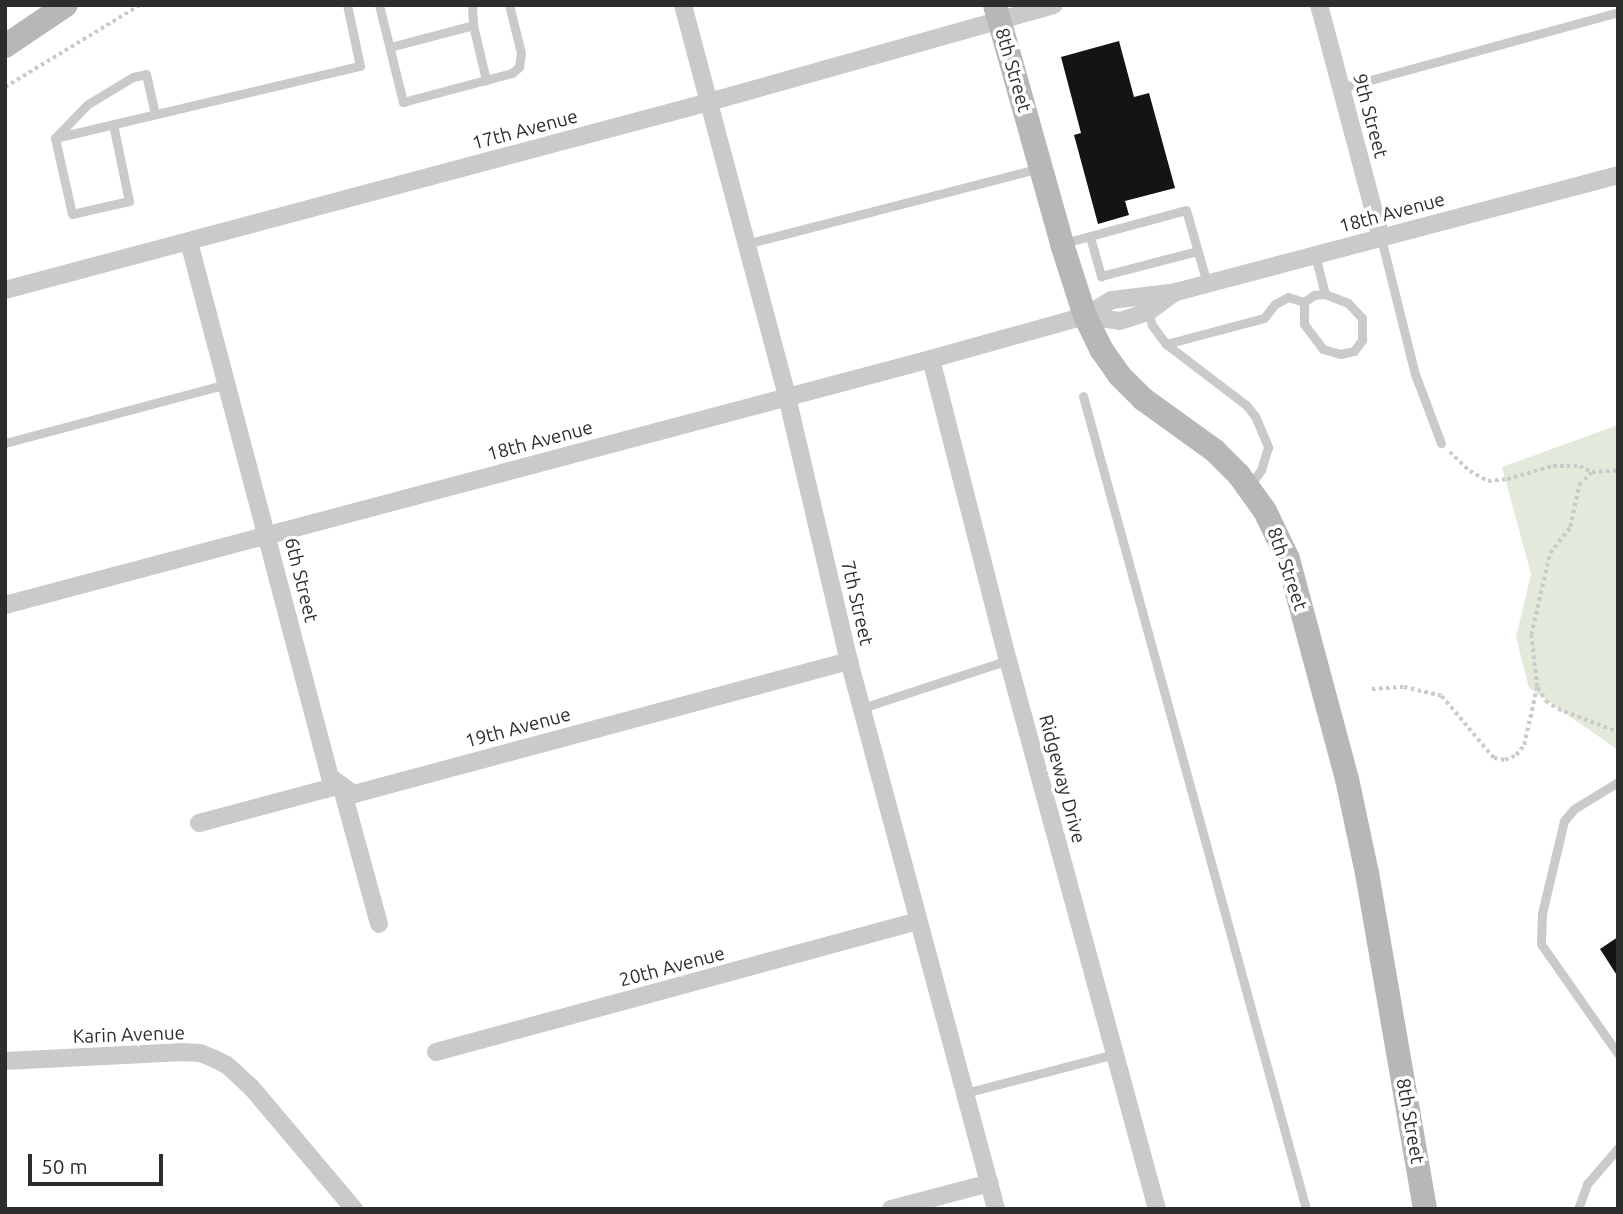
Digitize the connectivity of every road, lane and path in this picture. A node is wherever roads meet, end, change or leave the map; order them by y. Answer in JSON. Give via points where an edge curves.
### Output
{"nodes":[{"id":1,"x":66,"y":5,"type":"edge"},
{"id":2,"x":80,"y":5,"type":"edge"},
{"id":3,"x":140,"y":5,"type":"edge"},
{"id":4,"x":347,"y":5,"type":"edge"},
{"id":5,"x":379,"y":5,"type":"edge"},
{"id":6,"x":472,"y":5,"type":"edge"},
{"id":7,"x":509,"y":5,"type":"edge"},
{"id":8,"x":683,"y":5,"type":"edge"},
{"id":9,"x":1054,"y":5,"type":"edge"},
{"id":10,"x":1320,"y":5,"type":"edge"},
{"id":11,"x":1618,"y":12,"type":"edge"},
{"id":12,"x":997,"y":13,"type":"edge"},
{"id":13,"x":473,"y":25,"type":"junction"},
{"id":14,"x":34,"y":28,"type":"junction"},
{"id":15,"x":5,"y":46,"type":"edge"},
{"id":16,"x":390,"y":47,"type":"junction"},
{"id":17,"x":486,"y":80,"type":"junction"},
{"id":18,"x":5,"y":88,"type":"edge"},
{"id":19,"x":1341,"y":88,"type":"junction"},
{"id":20,"x":709,"y":102,"type":"junction"},
{"id":21,"x":155,"y":114,"type":"junction"},
{"id":22,"x":113,"y":124,"type":"junction"},
{"id":23,"x":55,"y":138,"type":"junction"},
{"id":24,"x":1041,"y":168,"type":"junction"},
{"id":25,"x":1618,"y":175,"type":"edge"},
{"id":26,"x":1090,"y":237,"type":"junction"},
{"id":27,"x":1381,"y":238,"type":"junction"},
{"id":28,"x":189,"y":242,"type":"junction"},
{"id":29,"x":746,"y":244,"type":"junction"},
{"id":30,"x":1062,"y":244,"type":"junction"},
{"id":31,"x":1197,"y":251,"type":"junction"},
{"id":32,"x":1315,"y":255,"type":"junction"},
{"id":33,"x":1206,"y":283,"type":"junction"},
{"id":34,"x":5,"y":290,"type":"edge"},
{"id":35,"x":1176,"y":292,"type":"junction"},
{"id":36,"x":1325,"y":294,"type":"junction"},
{"id":37,"x":1304,"y":302,"type":"junction"},
{"id":38,"x":1149,"y":312,"type":"junction"},
{"id":39,"x":1084,"y":316,"type":"junction"},
{"id":40,"x":1167,"y":344,"type":"junction"},
{"id":41,"x":931,"y":359,"type":"junction"},
{"id":42,"x":227,"y":384,"type":"junction"},
{"id":43,"x":1083,"y":396,"type":"dead end"},
{"id":44,"x":787,"y":397,"type":"junction"},
{"id":45,"x":5,"y":443,"type":"edge"},
{"id":46,"x":1441,"y":443,"type":"joint"},
{"id":47,"x":1618,"y":470,"type":"edge"},
{"id":48,"x":1592,"y":472,"type":"junction"},
{"id":49,"x":1250,"y":487,"type":"junction"},
{"id":50,"x":268,"y":535,"type":"junction"},
{"id":51,"x":5,"y":605,"type":"edge"},
{"id":52,"x":1009,"y":660,"type":"junction"},
{"id":53,"x":849,"y":661,"type":"junction"},
{"id":54,"x":1537,"y":687,"type":"junction"},
{"id":55,"x":1372,"y":689,"type":"dead end"},
{"id":56,"x":862,"y":708,"type":"junction"},
{"id":57,"x":1618,"y":732,"type":"edge"},
{"id":58,"x":1618,"y":782,"type":"edge"},
{"id":59,"x":341,"y":785,"type":"junction"},
{"id":60,"x":200,"y":823,"type":"dead end"},
{"id":61,"x":918,"y":921,"type":"junction"},
{"id":62,"x":379,"y":925,"type":"dead end"},
{"id":63,"x":436,"y":1052,"type":"dead end"},
{"id":64,"x":1115,"y":1054,"type":"junction"},
{"id":65,"x":1618,"y":1054,"type":"edge"},
{"id":66,"x":5,"y":1062,"type":"edge"},
{"id":67,"x":965,"y":1093,"type":"junction"},
{"id":68,"x":1618,"y":1148,"type":"edge"},
{"id":69,"x":990,"y":1183,"type":"junction"},
{"id":70,"x":354,"y":1209,"type":"edge"},
{"id":71,"x":891,"y":1209,"type":"edge"},
{"id":72,"x":996,"y":1209,"type":"edge"},
{"id":73,"x":1157,"y":1209,"type":"edge"},
{"id":74,"x":1306,"y":1209,"type":"edge"},
{"id":75,"x":1425,"y":1209,"type":"edge"},
{"id":76,"x":1578,"y":1209,"type":"edge"}],
"edges":[{"from":1,"to":14,"type":"main road"},
{"from":2,"to":14,"type":"main road"},
{"from":3,"to":18,"type":"path"},
{"from":4,"to":21,"type":"lane","via":[[360,65]]},
{"from":5,"to":16,"type":"lane"},
{"from":6,"to":13,"type":"lane"},
{"from":7,"to":17,"type":"lane","via":[[521,53],[519,67]]},
{"from":8,"to":20,"type":"street","name":"7th Street"},
{"from":9,"to":12,"type":"street","name":"17th Avenue"},
{"from":10,"to":19,"type":"street","name":"9th Street"},
{"from":11,"to":19,"type":"lane"},
{"from":12,"to":20,"type":"street","name":"17th Avenue"},
{"from":12,"to":24,"type":"main road","name":"8th Street"},
{"from":13,"to":16,"type":"lane"},
{"from":13,"to":17,"type":"lane"},
{"from":14,"to":15,"type":"main road"},
{"from":16,"to":17,"type":"lane","via":[[403,102]]},
{"from":19,"to":27,"type":"street","name":"9th Street"},
{"from":20,"to":28,"type":"street","name":"17th Avenue"},
{"from":20,"to":29,"type":"street","name":"7th Street"},
{"from":21,"to":22,"type":"lane"},
{"from":21,"to":23,"type":"lane","via":[[146,74],[133,77],[88,104]]},
{"from":22,"to":23,"type":"lane"},
{"from":22,"to":23,"type":"lane","via":[[129,201],[72,214]]},
{"from":24,"to":29,"type":"lane"},
{"from":24,"to":30,"type":"main road","name":"8th Street"},
{"from":25,"to":27,"type":"street","name":"18th Avenue"},
{"from":26,"to":30,"type":"lane"},
{"from":26,"to":31,"type":"lane","via":[[1101,276]]},
{"from":26,"to":31,"type":"lane","via":[[1186,211]]},
{"from":27,"to":32,"type":"street","name":"18th Avenue"},
{"from":27,"to":46,"type":"lane","via":[[1415,374]]},
{"from":28,"to":34,"type":"street","name":"17th Avenue"},
{"from":28,"to":42,"type":"street","name":"6th Street"},
{"from":29,"to":44,"type":"street","name":"7th Street"},
{"from":30,"to":39,"type":"main road","name":"8th Street"},
{"from":31,"to":33,"type":"lane"},
{"from":32,"to":33,"type":"street","name":"18th Avenue"},
{"from":32,"to":36,"type":"lane"},
{"from":33,"to":35,"type":"street","name":"18th Avenue"},
{"from":35,"to":38,"type":"street","name":"18th Avenue"},
{"from":35,"to":39,"type":"street","name":"18th Avenue","via":[[1112,300]]},
{"from":36,"to":37,"type":"lane"},
{"from":36,"to":37,"type":"lane","via":[[1348,303],[1362,318],[1362,340],[1354,351],[1332,352],[1314,341],[1302,318]]},
{"from":37,"to":40,"type":"lane","via":[[1288,298],[1275,304],[1264,318]]},
{"from":38,"to":39,"type":"street","name":"18th Avenue","via":[[1120,321]]},
{"from":38,"to":40,"type":"lane","via":[[1152,325]]},
{"from":39,"to":41,"type":"street","name":"18th Avenue"},
{"from":39,"to":49,"type":"main road","name":"8th Street","via":[[1110,363],[1129,386],[1215,451]]},
{"from":40,"to":49,"type":"lane","via":[[1255,416],[1268,447]]},
{"from":41,"to":44,"type":"street","name":"18th Avenue"},
{"from":41,"to":52,"type":"street","name":"Ridgeway Drive"},
{"from":42,"to":45,"type":"lane"},
{"from":42,"to":50,"type":"street","name":"6th Street"},
{"from":43,"to":74,"type":"lane"},
{"from":44,"to":50,"type":"street","name":"18th Avenue"},
{"from":44,"to":53,"type":"street","name":"7th Street"},
{"from":46,"to":48,"type":"path","via":[[1470,471],[1488,481],[1553,466],[1580,466]]},
{"from":47,"to":48,"type":"path"},
{"from":48,"to":54,"type":"path","via":[[1580,485],[1570,527],[1550,553],[1531,635]]},
{"from":49,"to":75,"type":"main road","name":"8th Street","via":[[1288,559],[1347,779]]},
{"from":50,"to":51,"type":"street","name":"18th Avenue"},
{"from":50,"to":59,"type":"street","name":"6th Street","via":[[330,777]]},
{"from":52,"to":56,"type":"lane"},
{"from":52,"to":64,"type":"street","name":"Ridgeway Drive"},
{"from":53,"to":56,"type":"street","name":"7th Street"},
{"from":53,"to":59,"type":"street","name":"19th Avenue","via":[[354,794]]},
{"from":54,"to":55,"type":"path","via":[[1524,745],[1505,760],[1485,750],[1442,696],[1413,688]]},
{"from":54,"to":57,"type":"path","via":[[1558,709]]},
{"from":56,"to":61,"type":"street","name":"7th Street"},
{"from":58,"to":65,"type":"lane","via":[[1574,809],[1564,821],[1542,913],[1541,944]]},
{"from":59,"to":60,"type":"street","name":"19th Avenue"},
{"from":59,"to":62,"type":"street","name":"6th Street"},
{"from":61,"to":63,"type":"street","name":"20th Avenue"},
{"from":61,"to":67,"type":"street","name":"7th Street"},
{"from":64,"to":67,"type":"lane"},
{"from":64,"to":73,"type":"street","name":"Ridgeway Drive"},
{"from":66,"to":70,"type":"street","name":"Karin Avenue","via":[[180,1052],[215,1059],[251,1087]]},
{"from":67,"to":69,"type":"street","name":"7th Street"},
{"from":68,"to":76,"type":"lane","via":[[1587,1184]]},
{"from":69,"to":71,"type":"street"},
{"from":69,"to":72,"type":"street","name":"7th Street"}]}
